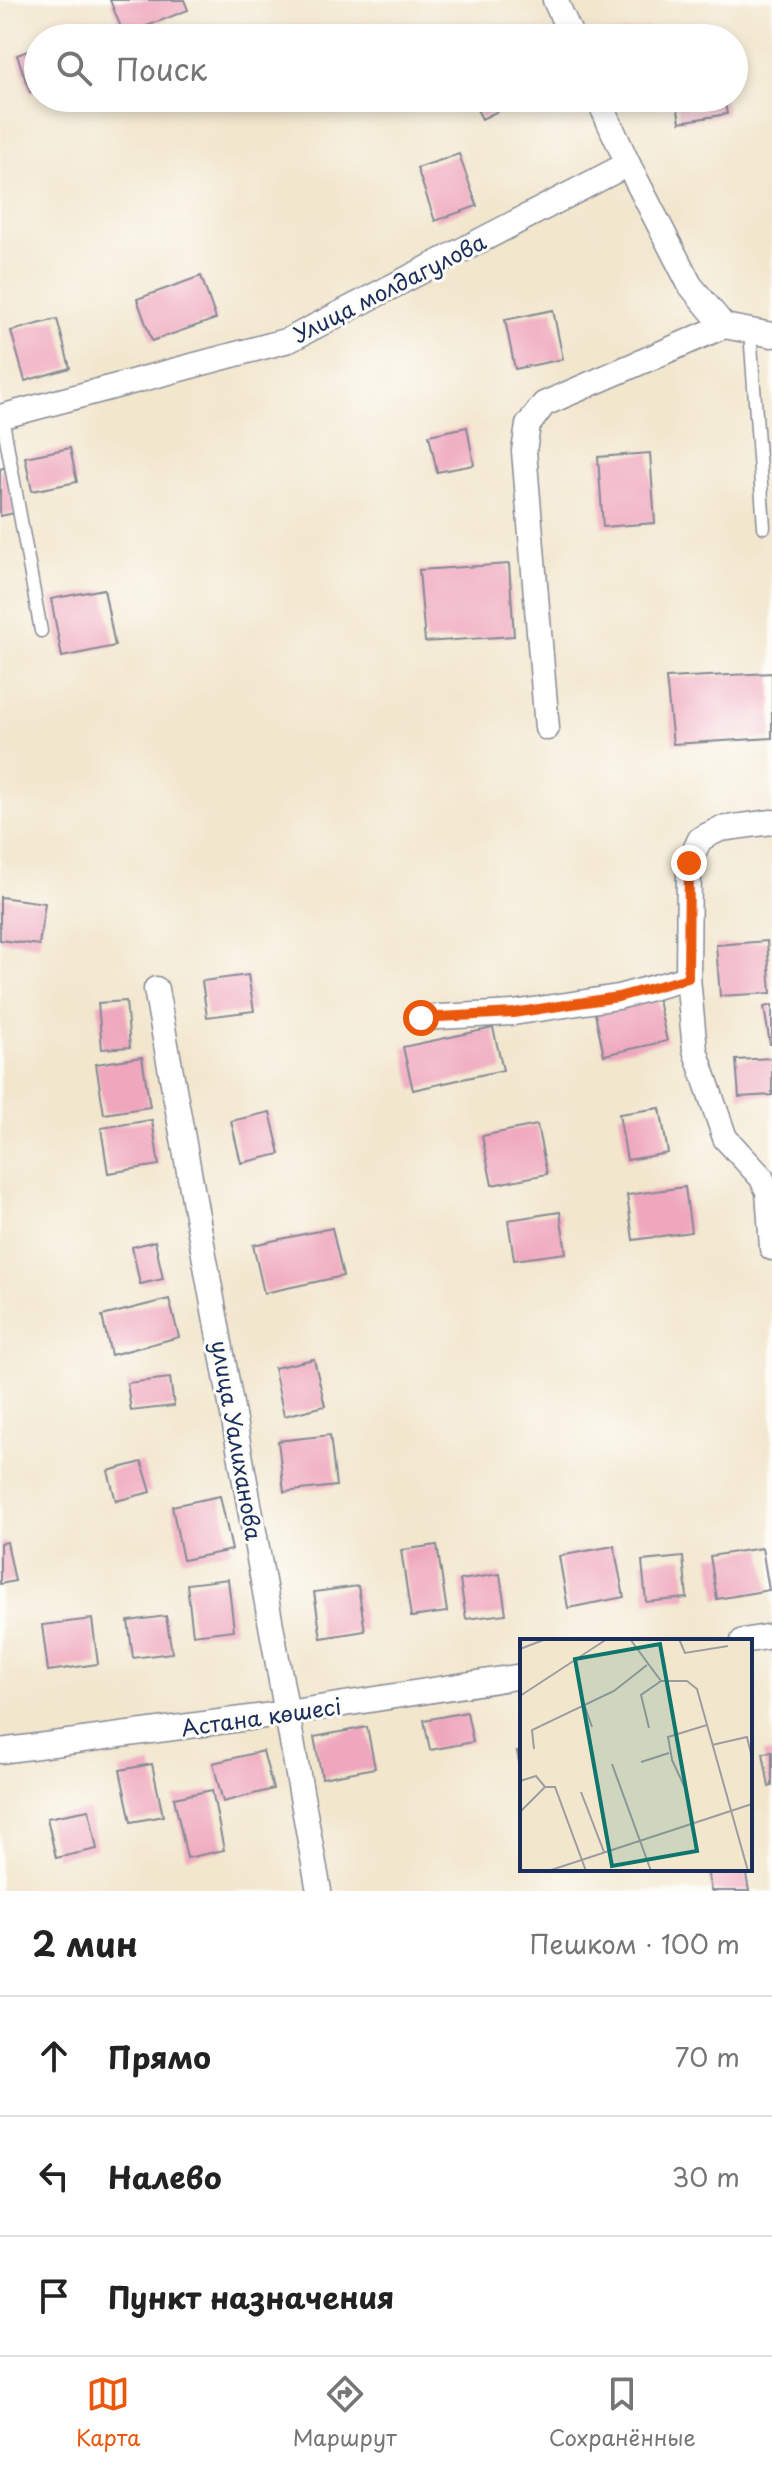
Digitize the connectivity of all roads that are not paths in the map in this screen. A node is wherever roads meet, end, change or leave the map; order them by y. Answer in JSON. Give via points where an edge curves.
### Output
{"nodes":[{"id":1,"x":555,"y":0,"type":"edge"},
{"id":2,"x":566,"y":24,"type":"edge"},
{"id":3,"x":604,"y":112,"type":"edge"},
{"id":4,"x":628,"y":164,"type":"junction"},
{"id":5,"x":724,"y":326,"type":"junction"},
{"id":6,"x":761,"y":333,"type":"edge"},
{"id":7,"x":1,"y":416,"type":"edge"},
{"id":8,"x":764,"y":527,"type":"dead end"},
{"id":9,"x":41,"y":631,"type":"dead end"},
{"id":10,"x":547,"y":728,"type":"dead end"},
{"id":11,"x":772,"y":822,"type":"edge"},
{"id":12,"x":688,"y":978,"type":"junction"},
{"id":13,"x":156,"y":989,"type":"dead end"},
{"id":14,"x":421,"y":1018,"type":"dead end"},
{"id":15,"x":772,"y":1248,"type":"edge"},
{"id":16,"x":772,"y":1636,"type":"edge"},
{"id":17,"x":752,"y":1639,"type":"edge"},
{"id":18,"x":520,"y":1676,"type":"edge"},
{"id":19,"x":287,"y":1713,"type":"junction"},
{"id":20,"x":0,"y":1751,"type":"edge"},
{"id":21,"x":319,"y":1891,"type":"edge"}],
"edges":[{"from":1,"to":2,"type":"street"},
{"from":3,"to":4,"type":"street"},
{"from":4,"to":5,"type":"street","via":[[690,285]]},
{"from":4,"to":7,"type":"street","name":"Улица молдагулова","via":[[289,340]]},
{"from":5,"to":6,"type":"street"},
{"from":5,"to":10,"type":"street","via":[[544,404],[528,425],[524,451]]},
{"from":6,"to":8,"type":"lane"},
{"from":7,"to":9,"type":"lane"},
{"from":11,"to":12,"type":"street","via":[[720,829],[700,839],[689,863]]},
{"from":12,"to":14,"type":"street","via":[[618,997],[513,1013]]},
{"from":12,"to":15,"type":"street","via":[[695,1050],[725,1138],[768,1191]]},
{"from":13,"to":19,"type":"street","name":"улица Уалиханова"},
{"from":16,"to":17,"type":"street"},
{"from":18,"to":19,"type":"street","name":"Астана көшесі"},
{"from":19,"to":20,"type":"street","name":"Астана көшесі"},
{"from":19,"to":21,"type":"street","name":"улица Уалиханова"}]}
